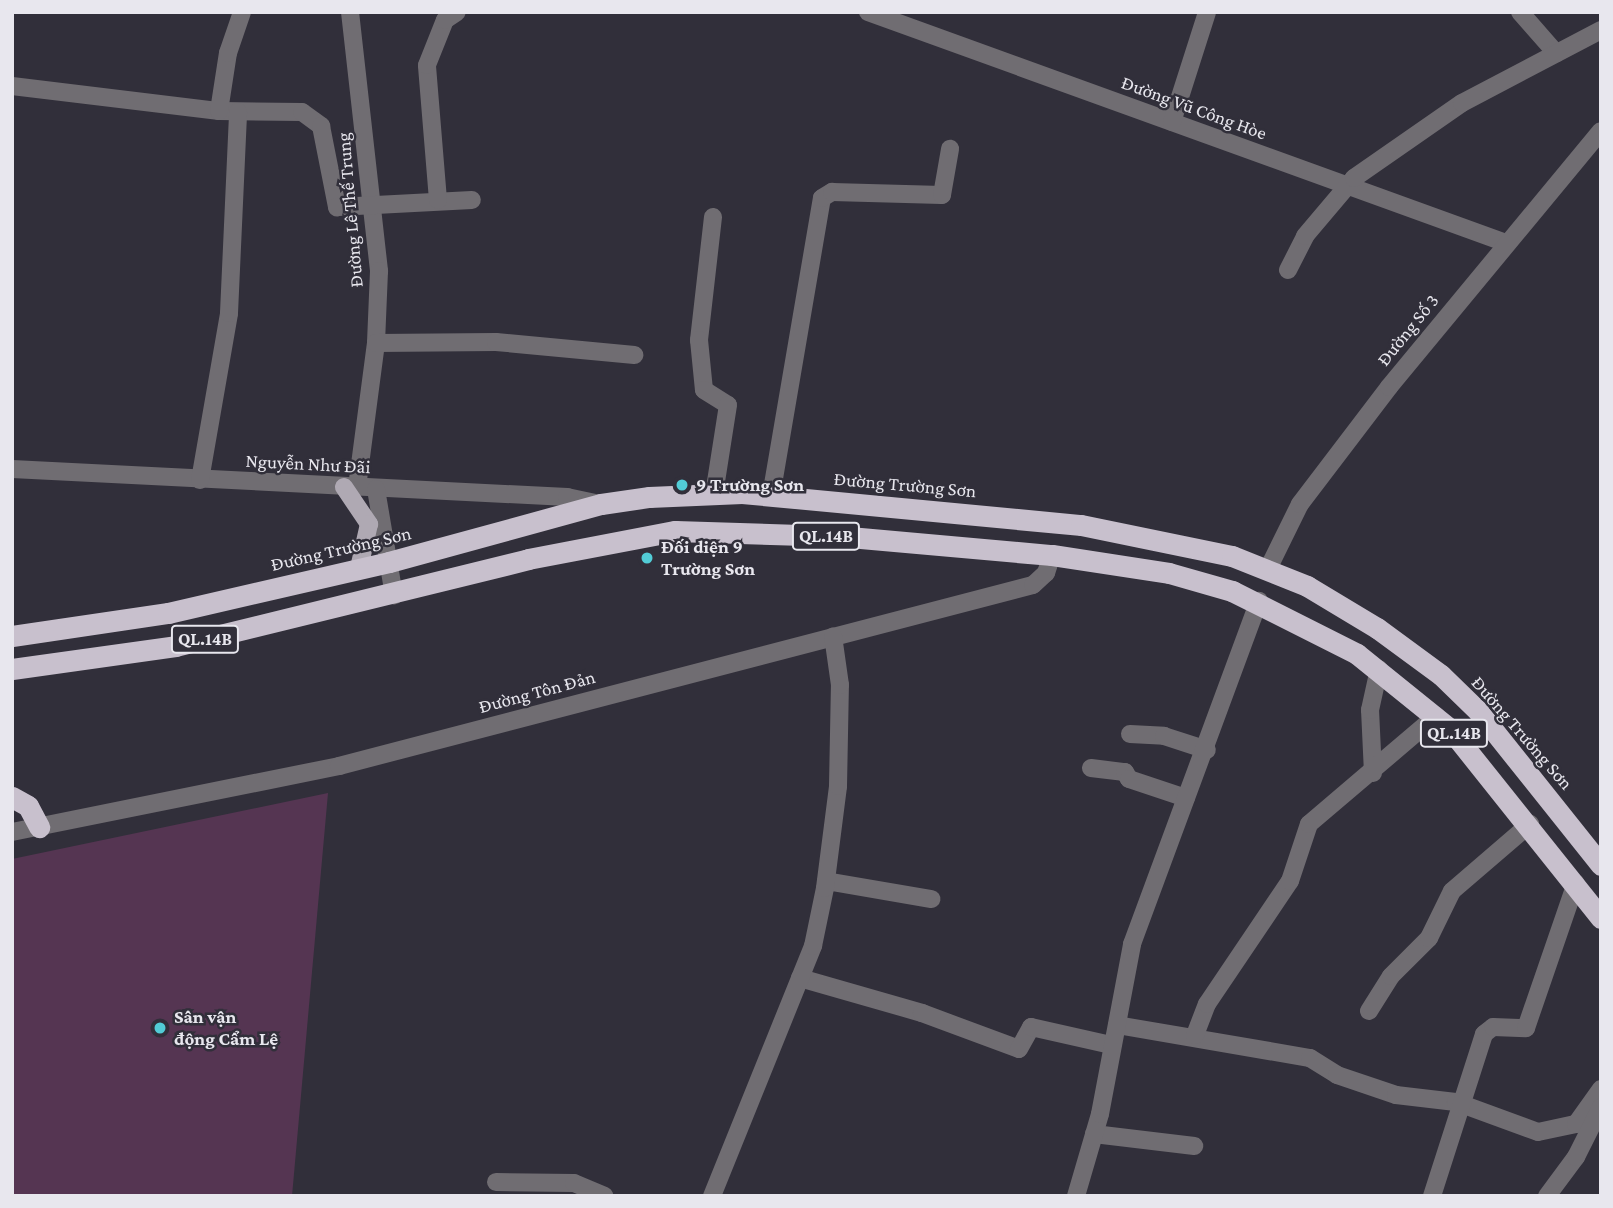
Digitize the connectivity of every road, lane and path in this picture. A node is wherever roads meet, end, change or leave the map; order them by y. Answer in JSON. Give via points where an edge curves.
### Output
{"nodes":[{"id":1,"x":242,"y":12,"type":"edge"},
{"id":2,"x":350,"y":12,"type":"edge"},
{"id":3,"x":457,"y":12,"type":"edge"},
{"id":4,"x":868,"y":12,"type":"edge"},
{"id":5,"x":1207,"y":12,"type":"edge"},
{"id":6,"x":1520,"y":12,"type":"edge"},
{"id":7,"x":1601,"y":30,"type":"edge"},
{"id":8,"x":1556,"y":53,"type":"junction"},
{"id":9,"x":12,"y":86,"type":"edge"},
{"id":10,"x":219,"y":111,"type":"junction"},
{"id":11,"x":238,"y":112,"type":"junction"},
{"id":12,"x":1172,"y":122,"type":"junction"},
{"id":13,"x":1601,"y":131,"type":"edge"},
{"id":14,"x":950,"y":149,"type":"dead end"},
{"id":15,"x":1346,"y":186,"type":"junction"},
{"id":16,"x":438,"y":200,"type":"junction"},
{"id":17,"x":472,"y":200,"type":"dead end"},
{"id":18,"x":372,"y":201,"type":"junction"},
{"id":19,"x":713,"y":218,"type":"dead end"},
{"id":20,"x":1506,"y":243,"type":"junction"},
{"id":21,"x":1288,"y":270,"type":"dead end"},
{"id":22,"x":376,"y":343,"type":"junction"},
{"id":23,"x":634,"y":355,"type":"dead end"},
{"id":24,"x":12,"y":469,"type":"edge"},
{"id":25,"x":200,"y":480,"type":"junction"},
{"id":26,"x":350,"y":487,"type":"junction"},
{"id":27,"x":376,"y":489,"type":"junction"},
{"id":28,"x":714,"y":494,"type":"junction"},
{"id":29,"x":771,"y":496,"type":"junction"},
{"id":30,"x":601,"y":504,"type":"junction"},
{"id":31,"x":1052,"y":555,"type":"junction"},
{"id":32,"x":389,"y":562,"type":"junction"},
{"id":33,"x":359,"y":569,"type":"junction"},
{"id":34,"x":1268,"y":569,"type":"junction"},
{"id":35,"x":394,"y":595,"type":"junction"},
{"id":36,"x":1259,"y":601,"type":"junction"},
{"id":37,"x":12,"y":636,"type":"edge"},
{"id":38,"x":833,"y":636,"type":"junction"},
{"id":39,"x":12,"y":668,"type":"edge"},
{"id":40,"x":1379,"y":669,"type":"junction"},
{"id":41,"x":1436,"y":716,"type":"junction"},
{"id":42,"x":1130,"y":734,"type":"dead end"},
{"id":43,"x":1207,"y":750,"type":"junction"},
{"id":44,"x":1091,"y":768,"type":"dead end"},
{"id":45,"x":1373,"y":773,"type":"junction"},
{"id":46,"x":12,"y":797,"type":"edge"},
{"id":47,"x":1186,"y":798,"type":"junction"},
{"id":48,"x":1530,"y":824,"type":"junction"},
{"id":49,"x":39,"y":827,"type":"junction"},
{"id":50,"x":12,"y":832,"type":"edge"},
{"id":51,"x":1601,"y":865,"type":"edge"},
{"id":52,"x":826,"y":881,"type":"junction"},
{"id":53,"x":1576,"y":883,"type":"junction"},
{"id":54,"x":931,"y":899,"type":"dead end"},
{"id":55,"x":1601,"y":918,"type":"edge"},
{"id":56,"x":800,"y":978,"type":"junction"},
{"id":57,"x":1369,"y":1011,"type":"dead end"},
{"id":58,"x":1117,"y":1025,"type":"junction"},
{"id":59,"x":1195,"y":1035,"type":"junction"},
{"id":60,"x":1111,"y":1045,"type":"junction"},
{"id":61,"x":1601,"y":1089,"type":"edge"},
{"id":62,"x":1463,"y":1104,"type":"junction"},
{"id":63,"x":1601,"y":1107,"type":"edge"},
{"id":64,"x":1094,"y":1134,"type":"junction"},
{"id":65,"x":1194,"y":1146,"type":"dead end"},
{"id":66,"x":496,"y":1182,"type":"dead end"},
{"id":67,"x":604,"y":1196,"type":"edge"},
{"id":68,"x":712,"y":1196,"type":"edge"},
{"id":69,"x":1076,"y":1196,"type":"edge"},
{"id":70,"x":1432,"y":1196,"type":"edge"},
{"id":71,"x":1547,"y":1196,"type":"edge"}],
"edges":[{"from":1,"to":10,"type":"street","via":[[228,53]]},
{"from":2,"to":18,"type":"street","name":"Đường Lê Thế Trung"},
{"from":3,"to":16,"type":"street","via":[[442,25],[426,65]]},
{"from":4,"to":12,"type":"street","name":"Đường Vũ Công Hòe"},
{"from":5,"to":12,"type":"street"},
{"from":6,"to":8,"type":"street"},
{"from":7,"to":8,"type":"street"},
{"from":8,"to":15,"type":"street","via":[[1462,103]]},
{"from":9,"to":10,"type":"street"},
{"from":10,"to":11,"type":"street"},
{"from":11,"to":18,"type":"street","via":[[314,117],[321,126],[337,207]]},
{"from":11,"to":25,"type":"street","via":[[229,313]]},
{"from":12,"to":15,"type":"street","name":"Đường Vũ Công Hòe"},
{"from":13,"to":20,"type":"street","name":"Đường Số 3"},
{"from":14,"to":29,"type":"street","via":[[942,195],[832,192],[822,198]]},
{"from":15,"to":20,"type":"street","name":"Đường Vũ Công Hòe"},
{"from":15,"to":21,"type":"street","via":[[1305,236]]},
{"from":16,"to":17,"type":"street"},
{"from":16,"to":18,"type":"street"},
{"from":18,"to":22,"type":"street","name":"Đường Lê Thế Trung","via":[[379,271]]},
{"from":19,"to":28,"type":"street","via":[[699,340],[705,390],[728,405]]},
{"from":20,"to":34,"type":"street","name":"Đường Số 3","via":[[1300,503]]},
{"from":22,"to":23,"type":"street","via":[[496,342]]},
{"from":22,"to":26,"type":"street","name":"Đường Lê Thế Trung"},
{"from":24,"to":25,"type":"street","name":"Nguyễn Như Đãi"},
{"from":25,"to":26,"type":"street","name":"Nguyễn Như Đãi"},
{"from":26,"to":27,"type":"street","name":"Nguyễn Như Đãi"},
{"from":26,"to":33,"type":"main road","via":[[369,524]]},
{"from":27,"to":30,"type":"street","name":"Nguyễn Như Đãi","via":[[567,497]]},
{"from":27,"to":32,"type":"street"},
{"from":28,"to":29,"type":"highway","name":"Đường Trường Sơn","number":"QL.14B"},
{"from":28,"to":30,"type":"highway","name":"Đường Trường Sơn","number":"QL.14B"},
{"from":29,"to":34,"type":"highway","name":"Đường Trường Sơn","number":"QL.14B","via":[[1081,525],[1222,554]]},
{"from":30,"to":32,"type":"highway","name":"Đường Trường Sơn","number":"QL.14B"},
{"from":31,"to":35,"type":"highway","number":"QL.14B","via":[[838,536],[675,531],[528,559]]},
{"from":31,"to":36,"type":"highway","number":"QL.14B","via":[[1169,573]]},
{"from":31,"to":38,"type":"street","name":"Đường Tôn Đản","via":[[1033,585]]},
{"from":32,"to":33,"type":"highway","name":"Đường Trường Sơn","number":"QL.14B"},
{"from":32,"to":35,"type":"street"},
{"from":33,"to":37,"type":"highway","name":"Đường Trường Sơn","number":"QL.14B","via":[[169,613]]},
{"from":34,"to":51,"type":"highway","name":"Đường Trường Sơn","number":"QL.14B","via":[[1377,628],[1441,675],[1520,759]]},
{"from":35,"to":39,"type":"highway","number":"QL.14B","via":[[175,646]]},
{"from":36,"to":40,"type":"highway","number":"QL.14B"},
{"from":36,"to":43,"type":"street"},
{"from":38,"to":49,"type":"street","name":"Đường Tôn Đản","via":[[339,766]]},
{"from":38,"to":52,"type":"street","via":[[840,685],[838,786]]},
{"from":40,"to":41,"type":"highway","number":"QL.14B"},
{"from":40,"to":45,"type":"street","via":[[1370,710]]},
{"from":41,"to":45,"type":"street"},
{"from":41,"to":48,"type":"highway","number":"QL.14B"},
{"from":42,"to":43,"type":"street","via":[[1164,736]]},
{"from":43,"to":47,"type":"street"},
{"from":44,"to":47,"type":"street","via":[[1125,772],[1129,779]]},
{"from":45,"to":59,"type":"street","via":[[1303,834],[1290,881],[1207,1003]]},
{"from":46,"to":49,"type":"highway","via":[[28,806]]},
{"from":47,"to":58,"type":"street","via":[[1132,944]]},
{"from":48,"to":53,"type":"highway","number":"QL.14B"},
{"from":48,"to":57,"type":"street","via":[[1452,891],[1429,938],[1391,976]]},
{"from":49,"to":50,"type":"street","name":"Đường Tôn Đản"},
{"from":52,"to":54,"type":"street"},
{"from":52,"to":56,"type":"street"},
{"from":53,"to":55,"type":"highway","number":"QL.14B"},
{"from":53,"to":62,"type":"street","via":[[1528,1024],[1523,1030],[1493,1027],[1484,1034]]},
{"from":56,"to":60,"type":"street","via":[[922,1013],[1019,1049],[1031,1027]]},
{"from":56,"to":68,"type":"street"},
{"from":58,"to":59,"type":"street"},
{"from":58,"to":60,"type":"street"},
{"from":59,"to":62,"type":"street","via":[[1310,1058],[1337,1075],[1396,1096]]},
{"from":60,"to":64,"type":"street"},
{"from":61,"to":62,"type":"street","via":[[1576,1124],[1554,1133]]},
{"from":62,"to":70,"type":"street"},
{"from":63,"to":71,"type":"street","via":[[1576,1157]]},
{"from":64,"to":65,"type":"street"},
{"from":64,"to":69,"type":"street"},
{"from":66,"to":67,"type":"street","via":[[574,1183]]}]}
